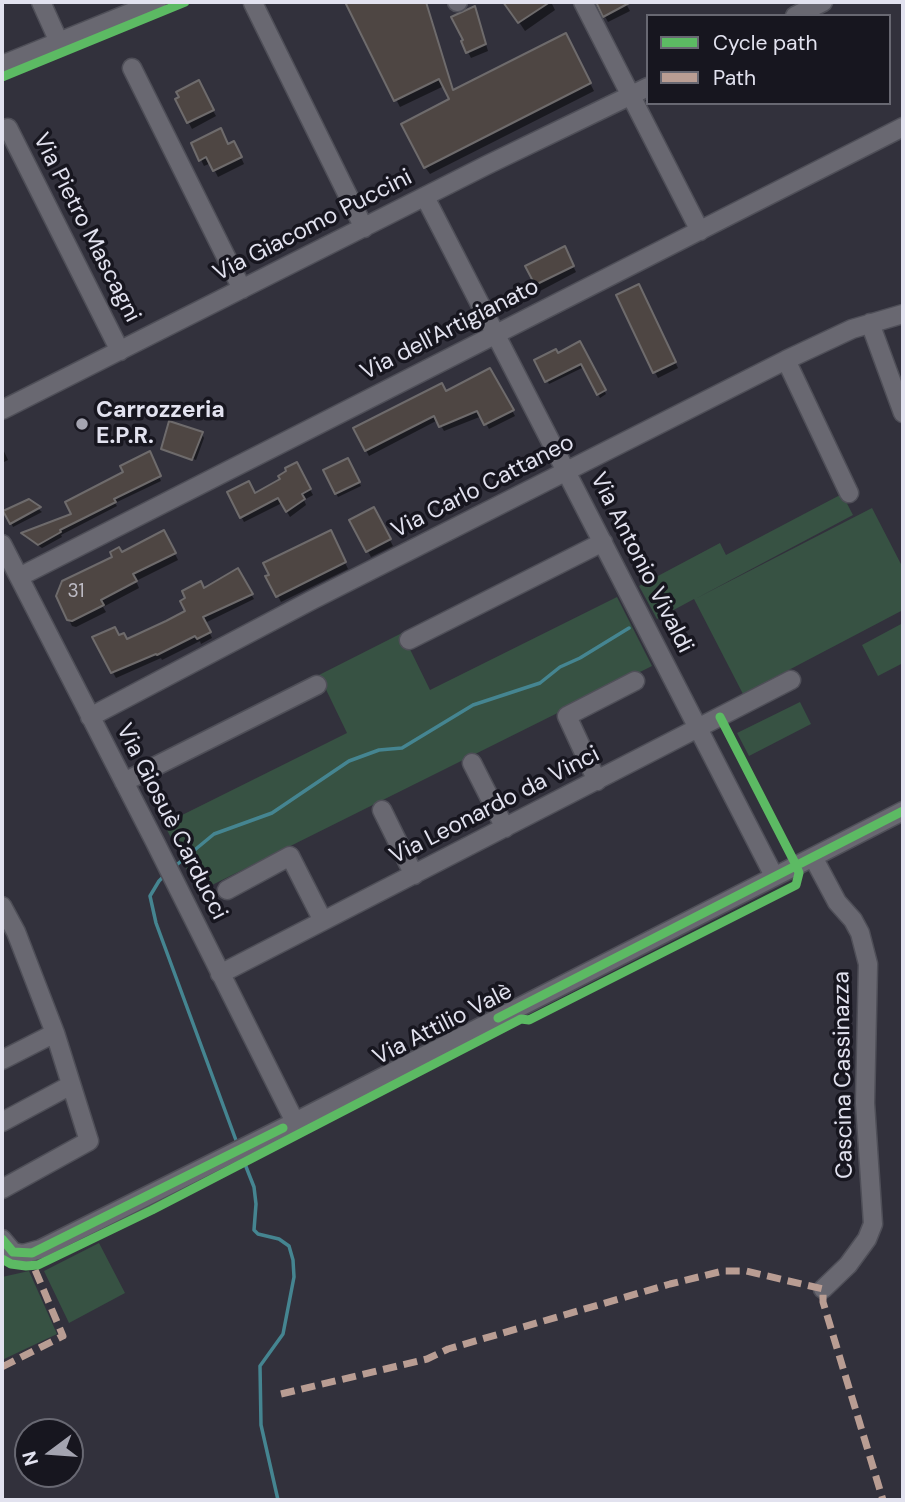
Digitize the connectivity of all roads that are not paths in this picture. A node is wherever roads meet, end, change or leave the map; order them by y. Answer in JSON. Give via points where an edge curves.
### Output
{"nodes":[{"id":1,"x":41,"y":2,"type":"edge"},
{"id":2,"x":157,"y":2,"type":"edge"},
{"id":3,"x":583,"y":2,"type":"edge"},
{"id":4,"x":823,"y":2,"type":"edge"},
{"id":5,"x":253,"y":3,"type":"edge"},
{"id":6,"x":799,"y":14,"type":"edge"},
{"id":7,"x":59,"y":42,"type":"junction"},
{"id":8,"x":2,"y":65,"type":"edge"},
{"id":9,"x":132,"y":68,"type":"dead end"},
{"id":10,"x":640,"y":91,"type":"edge"},
{"id":11,"x":903,"y":127,"type":"edge"},
{"id":12,"x":8,"y":128,"type":"dead end"},
{"id":13,"x":425,"y":197,"type":"junction"},
{"id":14,"x":365,"y":228,"type":"junction"},
{"id":15,"x":700,"y":231,"type":"junction"},
{"id":16,"x":242,"y":289,"type":"junction"},
{"id":17,"x":903,"y":314,"type":"edge"},
{"id":18,"x":870,"y":323,"type":"junction"},
{"id":19,"x":496,"y":334,"type":"junction"},
{"id":20,"x":120,"y":351,"type":"junction"},
{"id":21,"x":786,"y":360,"type":"junction"},
{"id":22,"x":2,"y":410,"type":"edge"},
{"id":23,"x":903,"y":413,"type":"edge"},
{"id":24,"x":567,"y":472,"type":"junction"},
{"id":25,"x":849,"y":494,"type":"dead end"},
{"id":26,"x":603,"y":542,"type":"junction"},
{"id":27,"x":2,"y":544,"type":"edge"},
{"id":28,"x":19,"y":577,"type":"junction"},
{"id":29,"x":409,"y":640,"type":"dead end"},
{"id":30,"x":791,"y":680,"type":"dead end"},
{"id":31,"x":635,"y":681,"type":"dead end"},
{"id":32,"x":317,"y":685,"type":"dead end"},
{"id":33,"x":90,"y":717,"type":"junction"},
{"id":34,"x":699,"y":728,"type":"junction"},
{"id":35,"x":472,"y":763,"type":"dead end"},
{"id":36,"x":597,"y":781,"type":"junction"},
{"id":37,"x":124,"y":782,"type":"junction"},
{"id":38,"x":382,"y":810,"type":"dead end"},
{"id":39,"x":903,"y":811,"type":"edge"},
{"id":40,"x":505,"y":828,"type":"junction"},
{"id":41,"x":813,"y":857,"type":"junction"},
{"id":42,"x":414,"y":875,"type":"junction"},
{"id":43,"x":774,"y":876,"type":"junction"},
{"id":44,"x":227,"y":890,"type":"dead end"},
{"id":45,"x":2,"y":906,"type":"edge"},
{"id":46,"x":323,"y":921,"type":"junction"},
{"id":47,"x":9,"y":936,"type":"edge"},
{"id":48,"x":220,"y":974,"type":"junction"},
{"id":49,"x":55,"y":1033,"type":"junction"},
{"id":50,"x":2,"y":1059,"type":"edge"},
{"id":51,"x":71,"y":1085,"type":"junction"},
{"id":52,"x":2,"y":1122,"type":"edge"},
{"id":53,"x":295,"y":1122,"type":"junction"},
{"id":54,"x":2,"y":1189,"type":"edge"},
{"id":55,"x":2,"y":1239,"type":"edge"},
{"id":56,"x":823,"y":1289,"type":"dead end"}],
"edges":[{"from":1,"to":7,"type":"street"},
{"from":2,"to":7,"type":"street"},
{"from":3,"to":10,"type":"street"},
{"from":4,"to":6,"type":"street"},
{"from":5,"to":14,"type":"street"},
{"from":7,"to":8,"type":"street"},
{"from":9,"to":16,"type":"street"},
{"from":10,"to":13,"type":"street","name":"Via Giacomo Puccini"},
{"from":10,"to":15,"type":"street"},
{"from":11,"to":15,"type":"street","name":"Via dell'Artigianato"},
{"from":12,"to":20,"type":"street","name":"Via Pietro Mascagni"},
{"from":13,"to":14,"type":"street","name":"Via Giacomo Puccini"},
{"from":13,"to":19,"type":"street","name":"Via Antonio Vivaldi"},
{"from":14,"to":16,"type":"street","name":"Via Giacomo Puccini"},
{"from":15,"to":19,"type":"street","name":"Via dell'Artigianato"},
{"from":16,"to":20,"type":"street","name":"Via Giacomo Puccini"},
{"from":17,"to":18,"type":"street","name":"Via Carlo Cattaneo"},
{"from":18,"to":21,"type":"street","name":"Via Carlo Cattaneo"},
{"from":18,"to":23,"type":"street"},
{"from":19,"to":24,"type":"street","name":"Via Antonio Vivaldi"},
{"from":19,"to":28,"type":"street","name":"Via dell'Artigianato"},
{"from":20,"to":22,"type":"street","name":"Via Giacomo Puccini"},
{"from":21,"to":24,"type":"street","name":"Via Carlo Cattaneo"},
{"from":21,"to":25,"type":"street"},
{"from":24,"to":26,"type":"street","name":"Via Antonio Vivaldi"},
{"from":24,"to":33,"type":"street","name":"Via Carlo Cattaneo"},
{"from":26,"to":29,"type":"street"},
{"from":26,"to":34,"type":"street","name":"Via Antonio Vivaldi"},
{"from":27,"to":28,"type":"street","name":"Via Giosuè Carducci"},
{"from":28,"to":33,"type":"street","name":"Via Giosuè Carducci"},
{"from":30,"to":34,"type":"street","name":"Via Leonardo da Vinci"},
{"from":31,"to":36,"type":"street","via":[[567,716]]},
{"from":32,"to":37,"type":"street"},
{"from":33,"to":37,"type":"street","name":"Via Giosuè Carducci"},
{"from":34,"to":36,"type":"street","name":"Via Leonardo da Vinci"},
{"from":34,"to":43,"type":"street","name":"Via Antonio Vivaldi"},
{"from":35,"to":40,"type":"street"},
{"from":36,"to":40,"type":"street","name":"Via Leonardo da Vinci"},
{"from":37,"to":48,"type":"street","name":"Via Giosuè Carducci"},
{"from":38,"to":42,"type":"street"},
{"from":39,"to":41,"type":"street","name":"Via Attilio Valè"},
{"from":40,"to":42,"type":"street","name":"Via Leonardo da Vinci"},
{"from":41,"to":43,"type":"street","name":"Via Attilio Valè"},
{"from":41,"to":56,"type":"street","name":"Cascina Cassinazza","via":[[860,933],[868,977],[865,1103],[873,1224],[848,1265]]},
{"from":42,"to":46,"type":"street","name":"Via Leonardo da Vinci"},
{"from":43,"to":53,"type":"street","name":"Via Attilio Valè"},
{"from":44,"to":46,"type":"street","via":[[290,856]]},
{"from":45,"to":47,"type":"street"},
{"from":46,"to":48,"type":"street","name":"Via Leonardo da Vinci"},
{"from":47,"to":49,"type":"street"},
{"from":48,"to":53,"type":"street","name":"Via Giosuè Carducci"},
{"from":49,"to":50,"type":"street"},
{"from":49,"to":51,"type":"street"},
{"from":51,"to":52,"type":"street"},
{"from":51,"to":54,"type":"street","via":[[89,1141]]},
{"from":53,"to":55,"type":"street","name":"Via Attilio Valè","via":[[32,1253],[13,1252]]}]}
